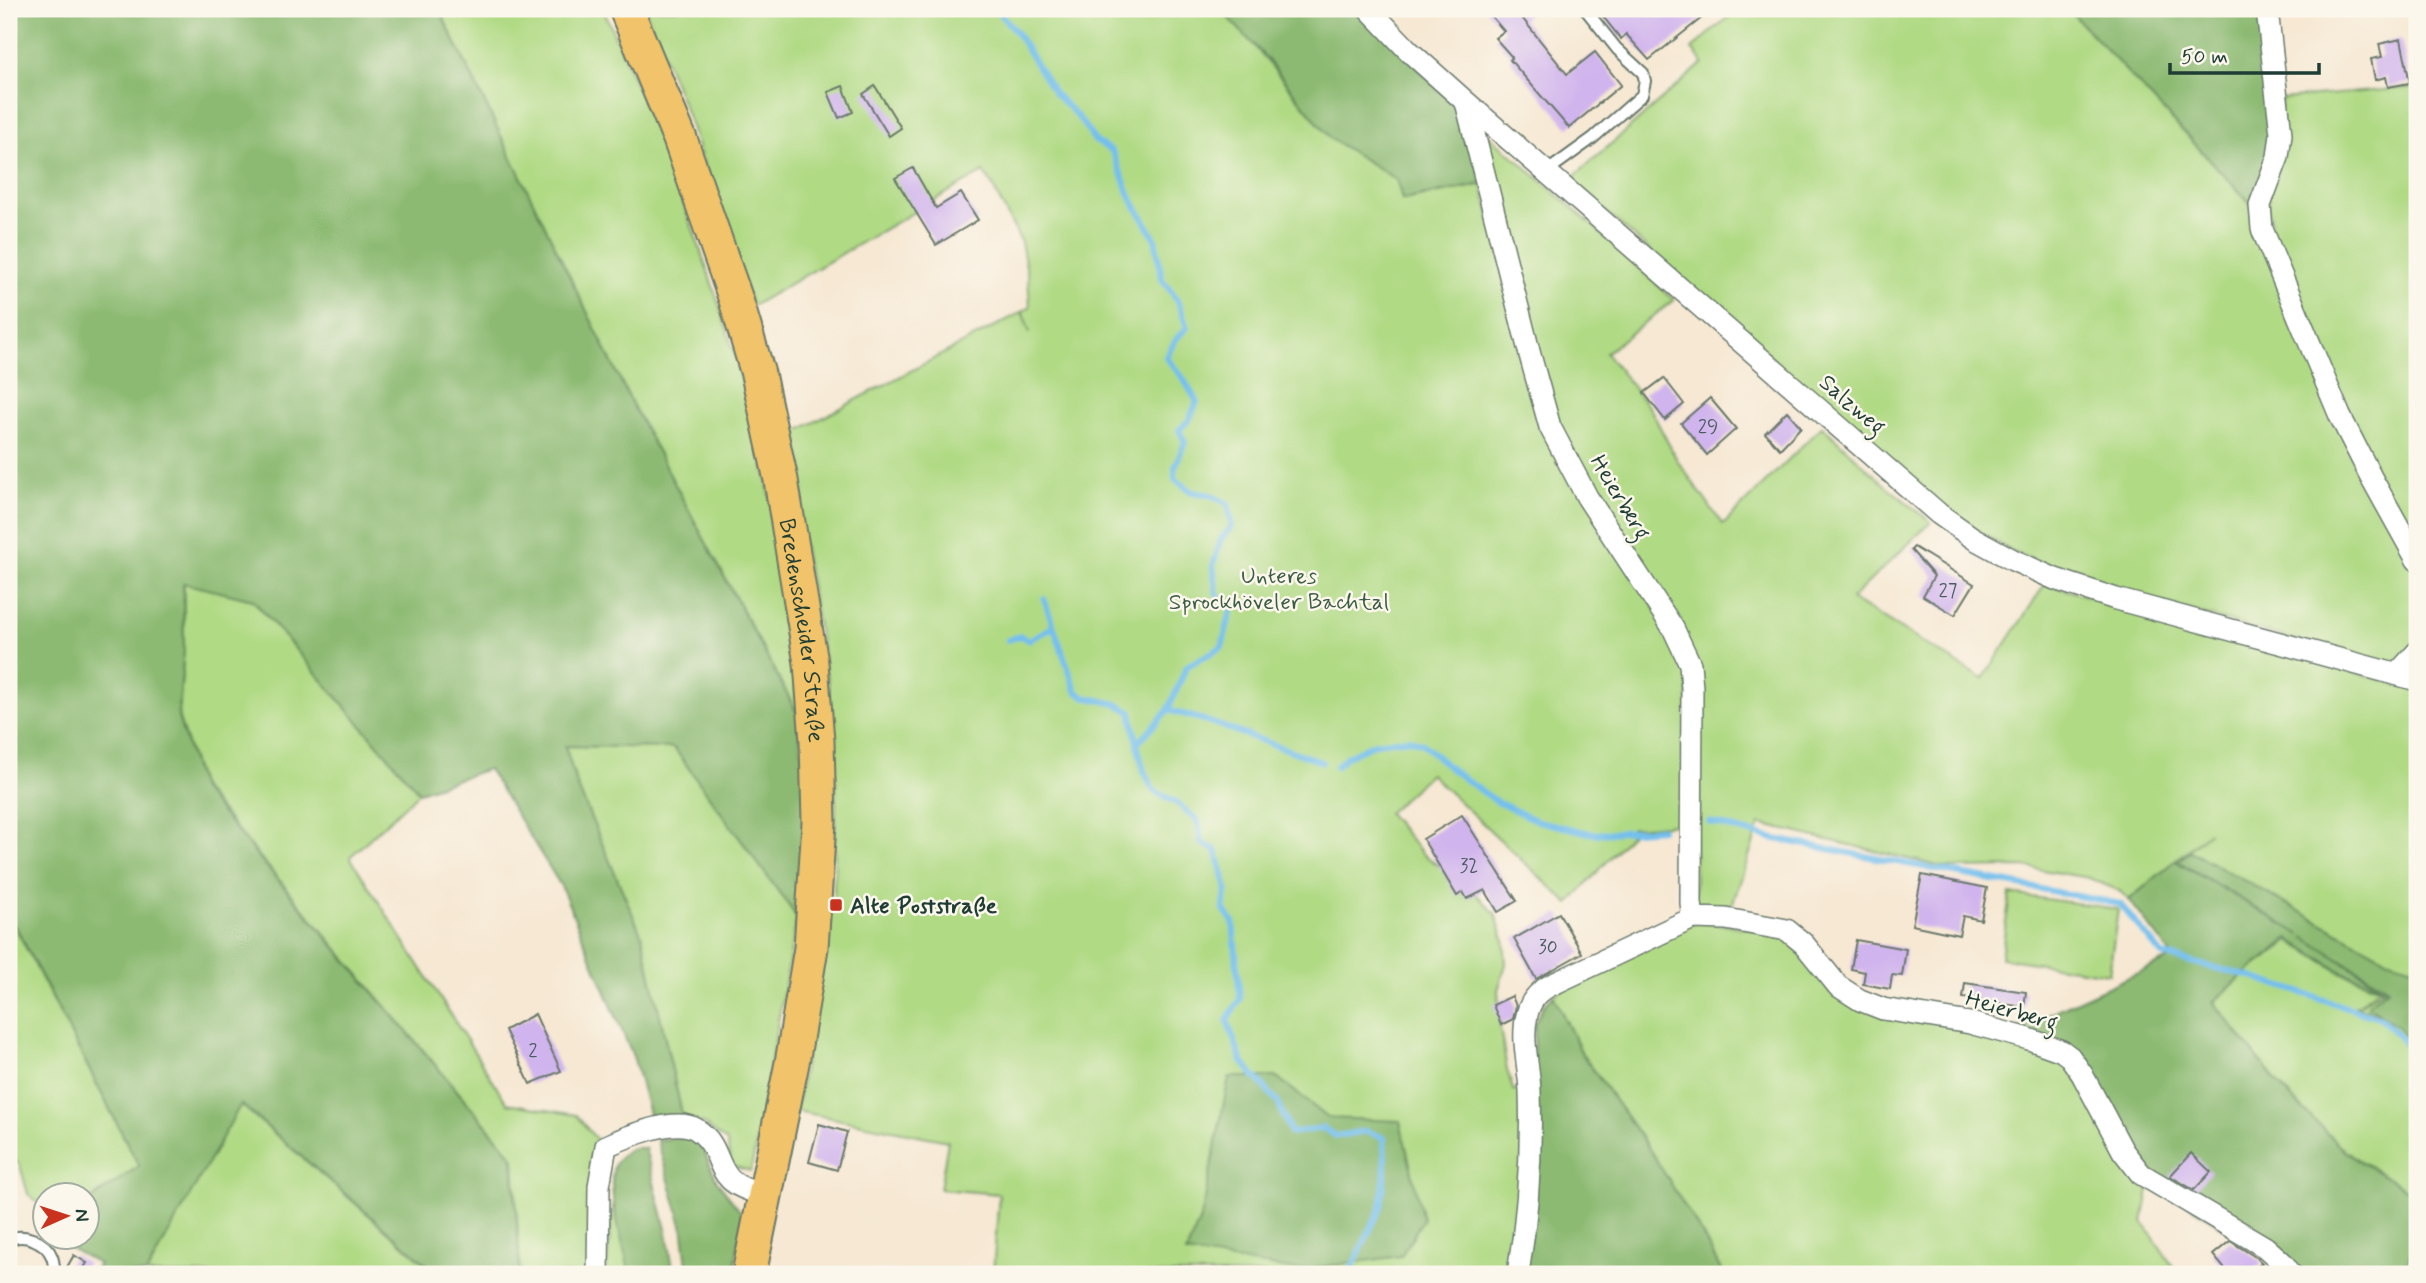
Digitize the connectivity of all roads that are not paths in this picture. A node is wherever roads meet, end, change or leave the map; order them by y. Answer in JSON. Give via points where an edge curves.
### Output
{"nodes":[{"id":1,"x":626,"y":9,"type":"edge"},
{"id":2,"x":1369,"y":9,"type":"edge"},
{"id":3,"x":1585,"y":9,"type":"edge"},
{"id":4,"x":2267,"y":9,"type":"edge"},
{"id":5,"x":1466,"y":102,"type":"junction"},
{"id":6,"x":1546,"y":172,"type":"junction"},
{"id":7,"x":2417,"y":560,"type":"edge"},
{"id":8,"x":2417,"y":652,"type":"edge"},
{"id":9,"x":2407,"y":677,"type":"edge"},
{"id":10,"x":1693,"y":918,"type":"junction"},
{"id":11,"x":764,"y":1194,"type":"junction"},
{"id":12,"x":9,"y":1240,"type":"edge"},
{"id":13,"x":55,"y":1274,"type":"edge"},
{"id":14,"x":598,"y":1274,"type":"edge"},
{"id":15,"x":749,"y":1274,"type":"edge"},
{"id":16,"x":1518,"y":1274,"type":"edge"},
{"id":17,"x":2291,"y":1274,"type":"edge"}],
"edges":[{"from":1,"to":11,"type":"main road","name":"Bredenscheider Straße","via":[[680,139],[758,374],[781,480],[811,663],[819,822],[811,948]]},
{"from":2,"to":5,"type":"street","name":"Salzweg"},
{"from":3,"to":6,"type":"lane","via":[[1617,49],[1643,72],[1645,89],[1593,138]]},
{"from":4,"to":7,"type":"street","via":[[2281,134],[2278,158],[2260,205],[2262,229],[2340,416]]},
{"from":5,"to":6,"type":"street","name":"Salzweg"},
{"from":5,"to":10,"type":"street","name":"Heierberg","via":[[1550,427],[1587,497],[1673,628],[1690,664]]},
{"from":6,"to":9,"type":"street","name":"Salzweg","via":[[1939,514],[1973,538],[2055,579],[2104,595]]},
{"from":8,"to":9,"type":"street","name":"Salzweg"},
{"from":10,"to":16,"type":"street","name":"Heierberg","via":[[1549,986],[1533,1000],[1525,1026],[1530,1164]]},
{"from":10,"to":17,"type":"street","name":"Heierberg","via":[[1787,930],[1838,986],[1883,1009],[1970,1023],[2062,1051],[2082,1074],[2123,1151],[2141,1174],[2265,1247]]},
{"from":11,"to":14,"type":"street","via":[[729,1181],[709,1143],[688,1126],[668,1125],[606,1146],[600,1169]]},
{"from":11,"to":15,"type":"main road","name":"Bredenscheider Straße"},
{"from":12,"to":13,"type":"lane","via":[[20,1236],[45,1246]]}]}
